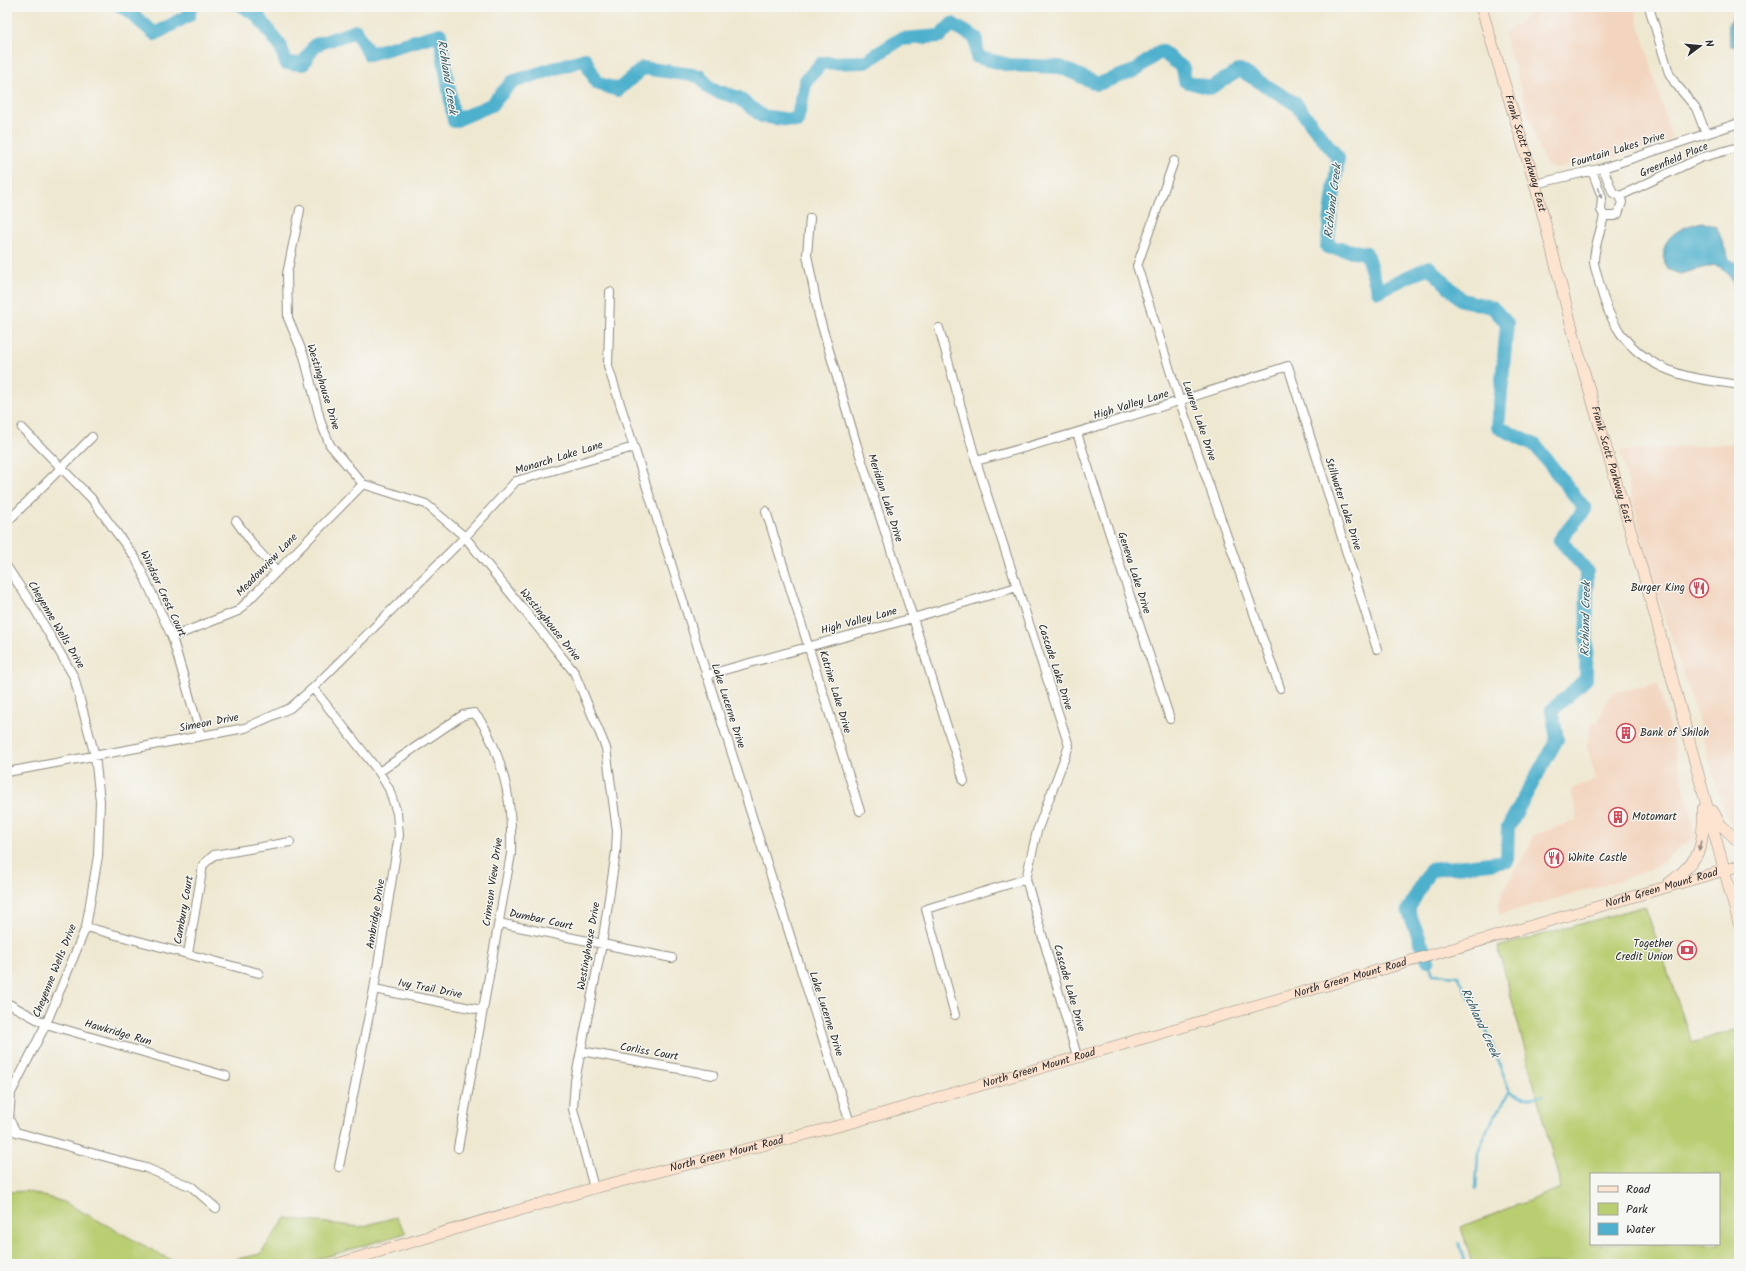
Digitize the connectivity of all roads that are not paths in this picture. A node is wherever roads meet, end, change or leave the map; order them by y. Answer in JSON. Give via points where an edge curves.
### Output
{"nodes":[{"id":1,"x":1481,"y":7,"type":"edge"},
{"id":2,"x":1649,"y":7,"type":"edge"},
{"id":3,"x":1739,"y":123,"type":"edge"},
{"id":4,"x":1706,"y":134,"type":"junction"},
{"id":5,"x":1739,"y":147,"type":"edge"},
{"id":6,"x":1174,"y":161,"type":"dead end"},
{"id":7,"x":1603,"y":168,"type":"junction"},
{"id":8,"x":1592,"y":171,"type":"junction"},
{"id":9,"x":1535,"y":184,"type":"junction"},
{"id":10,"x":1620,"y":196,"type":"junction"},
{"id":11,"x":300,"y":210,"type":"dead end"},
{"id":12,"x":1604,"y":216,"type":"junction"},
{"id":13,"x":810,"y":218,"type":"dead end"},
{"id":14,"x":610,"y":292,"type":"dead end"},
{"id":15,"x":939,"y":328,"type":"dead end"},
{"id":16,"x":1288,"y":366,"type":"joint"},
{"id":17,"x":1739,"y":385,"type":"edge"},
{"id":18,"x":1180,"y":402,"type":"junction"},
{"id":19,"x":22,"y":428,"type":"dead end"},
{"id":20,"x":1077,"y":434,"type":"junction"},
{"id":21,"x":92,"y":437,"type":"dead end"},
{"id":22,"x":634,"y":447,"type":"junction"},
{"id":23,"x":976,"y":461,"type":"junction"},
{"id":24,"x":61,"y":468,"type":"junction"},
{"id":25,"x":363,"y":484,"type":"junction"},
{"id":26,"x":766,"y":511,"type":"dead end"},
{"id":27,"x":236,"y":521,"type":"dead end"},
{"id":28,"x":7,"y":522,"type":"edge"},
{"id":29,"x":465,"y":537,"type":"junction"},
{"id":30,"x":7,"y":567,"type":"edge"},
{"id":31,"x":276,"y":570,"type":"junction"},
{"id":32,"x":1017,"y":587,"type":"junction"},
{"id":33,"x":913,"y":618,"type":"junction"},
{"id":34,"x":172,"y":637,"type":"junction"},
{"id":35,"x":809,"y":646,"type":"junction"},
{"id":36,"x":1377,"y":649,"type":"dead end"},
{"id":37,"x":706,"y":675,"type":"junction"},
{"id":38,"x":313,"y":688,"type":"junction"},
{"id":39,"x":1280,"y":688,"type":"dead end"},
{"id":40,"x":1170,"y":719,"type":"dead end"},
{"id":41,"x":201,"y":736,"type":"junction"},
{"id":42,"x":95,"y":756,"type":"junction"},
{"id":43,"x":7,"y":772,"type":"edge"},
{"id":44,"x":379,"y":772,"type":"junction"},
{"id":45,"x":964,"y":781,"type":"dead end"},
{"id":46,"x":1703,"y":792,"type":"junction"},
{"id":47,"x":860,"y":811,"type":"dead end"},
{"id":48,"x":290,"y":842,"type":"dead end"},
{"id":49,"x":1739,"y":842,"type":"edge"},
{"id":50,"x":1739,"y":866,"type":"edge"},
{"id":51,"x":1724,"y":870,"type":"junction"},
{"id":52,"x":1026,"y":879,"type":"junction"},
{"id":53,"x":1662,"y":888,"type":"junction"},
{"id":54,"x":499,"y":923,"type":"junction"},
{"id":55,"x":1739,"y":924,"type":"edge"},
{"id":56,"x":86,"y":927,"type":"junction"},
{"id":57,"x":602,"y":944,"type":"junction"},
{"id":58,"x":188,"y":954,"type":"junction"},
{"id":59,"x":672,"y":958,"type":"dead end"},
{"id":60,"x":259,"y":973,"type":"dead end"},
{"id":61,"x":374,"y":989,"type":"junction"},
{"id":62,"x":7,"y":1003,"type":"edge"},
{"id":63,"x":481,"y":1010,"type":"junction"},
{"id":64,"x":955,"y":1015,"type":"dead end"},
{"id":65,"x":46,"y":1024,"type":"junction"},
{"id":66,"x":581,"y":1051,"type":"junction"},
{"id":67,"x":1077,"y":1056,"type":"junction"},
{"id":68,"x":713,"y":1075,"type":"dead end"},
{"id":69,"x":226,"y":1076,"type":"dead end"},
{"id":70,"x":850,"y":1123,"type":"junction"},
{"id":71,"x":458,"y":1148,"type":"dead end"},
{"id":72,"x":339,"y":1167,"type":"dead end"},
{"id":73,"x":594,"y":1188,"type":"junction"},
{"id":74,"x":216,"y":1208,"type":"dead end"},
{"id":75,"x":362,"y":1260,"type":"edge"},
{"id":76,"x":337,"y":1264,"type":"edge"}],
"edges":[{"from":1,"to":9,"type":"street","name":"Frank Scott Parkway East"},
{"from":2,"to":4,"type":"street","via":[[1669,73],[1696,108]]},
{"from":3,"to":4,"type":"street","name":"Fountain Lakes Drive"},
{"from":4,"to":7,"type":"street","name":"Fountain Lakes Drive"},
{"from":5,"to":10,"type":"street","name":"Greenfield Place","via":[[1700,158]]},
{"from":6,"to":18,"type":"street","name":"Lauren Lake Drive","via":[[1137,266]]},
{"from":7,"to":8,"type":"street","name":"Fountain Lakes Drive"},
{"from":7,"to":10,"type":"street","via":[[1613,193]]},
{"from":8,"to":9,"type":"street","name":"Fountain Lakes Drive"},
{"from":8,"to":12,"type":"street","one_way":true,"via":[[1602,197],[1601,210]]},
{"from":9,"to":46,"type":"street","name":"Frank Scott Parkway East","via":[[1579,355],[1650,597]]},
{"from":10,"to":12,"type":"street","via":[[1622,202],[1618,214]]},
{"from":11,"to":25,"type":"street","name":"Westinghouse Drive","via":[[287,274],[288,318],[304,356],[321,423],[330,445]]},
{"from":12,"to":17,"type":"street","via":[[1594,261],[1604,303],[1613,324],[1624,338],[1641,355],[1665,369]]},
{"from":13,"to":33,"type":"street","name":"Meridian Lake Drive","via":[[807,255],[819,316],[857,446]]},
{"from":14,"to":22,"type":"street","name":"Lake Lucerne Drive","via":[[608,366]]},
{"from":15,"to":23,"type":"street","name":"Cascade Lake Drive"},
{"from":16,"to":18,"type":"street","name":"High Valley Lane"},
{"from":16,"to":36,"type":"street","name":"Stillwater Lake Drive"},
{"from":18,"to":20,"type":"street","name":"High Valley Lane"},
{"from":18,"to":39,"type":"street","name":"Lauren Lake Drive"},
{"from":19,"to":24,"type":"street","name":"Windsor Crest Court"},
{"from":20,"to":23,"type":"street","name":"High Valley Lane"},
{"from":20,"to":40,"type":"street","name":"Geneva Lake Drive"},
{"from":21,"to":24,"type":"street"},
{"from":22,"to":29,"type":"street","name":"Monarch Lake Lane","via":[[516,481]]},
{"from":22,"to":37,"type":"street","name":"Lake Lucerne Drive"},
{"from":23,"to":32,"type":"street","name":"Cascade Lake Drive"},
{"from":24,"to":28,"type":"street"},
{"from":24,"to":34,"type":"street","name":"Windsor Crest Court","via":[[91,498],[136,559]]},
{"from":25,"to":29,"type":"street","name":"Westinghouse Drive","via":[[426,504]]},
{"from":25,"to":31,"type":"street","name":"Meadowview Lane"},
{"from":26,"to":35,"type":"street","name":"Katrine Lake Drive"},
{"from":27,"to":31,"type":"street"},
{"from":29,"to":38,"type":"street","name":"Simeon Drive"},
{"from":29,"to":57,"type":"street","name":"Westinghouse Drive","via":[[574,672],[606,748],[617,830]]},
{"from":30,"to":42,"type":"street","name":"Cheyenne Wells Drive","via":[[74,677]]},
{"from":31,"to":34,"type":"street","name":"Meadowview Lane","via":[[238,611]]},
{"from":32,"to":33,"type":"street","name":"High Valley Lane"},
{"from":32,"to":52,"type":"street","name":"Cascade Lake Drive","via":[[1069,746],[1037,831]]},
{"from":33,"to":35,"type":"street","name":"High Valley Lane"},
{"from":33,"to":45,"type":"street","name":"Meridian Lake Drive"},
{"from":34,"to":41,"type":"street","name":"Windsor Crest Court"},
{"from":35,"to":37,"type":"street","name":"High Valley Lane"},
{"from":35,"to":47,"type":"street","name":"Katrine Lake Drive"},
{"from":37,"to":70,"type":"street","name":"Lake Lucerne Drive"},
{"from":38,"to":41,"type":"street","name":"Simeon Drive","via":[[290,708],[245,728]]},
{"from":38,"to":44,"type":"street","name":"Ambridge Drive"},
{"from":41,"to":42,"type":"street","name":"Simeon Drive"},
{"from":42,"to":43,"type":"street","name":"Simeon Drive"},
{"from":42,"to":56,"type":"street","name":"Cheyenne Wells Drive","via":[[100,801],[98,856]]},
{"from":44,"to":54,"type":"street","name":"Crimson View Drive","via":[[463,715],[474,713],[484,722],[502,769],[510,797],[512,819],[511,854]]},
{"from":44,"to":61,"type":"street","name":"Ambridge Drive","via":[[393,797],[399,835]]},
{"from":46,"to":49,"type":"street","via":[[1720,824]]},
{"from":46,"to":51,"type":"street","name":"Frank Scott Parkway East"},
{"from":46,"to":53,"type":"street","one_way":true,"via":[[1704,829],[1700,851],[1689,868]]},
{"from":48,"to":58,"type":"street","name":"Cambury Court","via":[[214,855],[203,865]]},
{"from":50,"to":51,"type":"street","name":"North Green Mount Road"},
{"from":51,"to":53,"type":"street","name":"North Green Mount Road"},
{"from":51,"to":55,"type":"street","name":"Frank Scott Parkway East"},
{"from":52,"to":64,"type":"street","via":[[926,909]]},
{"from":52,"to":67,"type":"street","name":"Cascade Lake Drive"},
{"from":53,"to":67,"type":"street","name":"North Green Mount Road"},
{"from":54,"to":57,"type":"street","name":"Dumbar Court"},
{"from":54,"to":63,"type":"street","name":"Crimson View Drive"},
{"from":56,"to":58,"type":"street"},
{"from":56,"to":65,"type":"street","name":"Cheyenne Wells Drive"},
{"from":57,"to":59,"type":"street","name":"Dumbar Court"},
{"from":57,"to":66,"type":"street","name":"Westinghouse Drive"},
{"from":58,"to":60,"type":"street"},
{"from":61,"to":63,"type":"street","name":"Ivy Trail Drive"},
{"from":61,"to":72,"type":"street","name":"Ambridge Drive"},
{"from":62,"to":65,"type":"street","name":"Hawkridge Run"},
{"from":63,"to":71,"type":"street","name":"Crimson View Drive"},
{"from":65,"to":69,"type":"street","name":"Hawkridge Run"},
{"from":65,"to":74,"type":"street","name":"Cheyenne Wells Drive","via":[[11,1092],[9,1119],[16,1132],[146,1168],[192,1187]]},
{"from":66,"to":68,"type":"street","name":"Corliss Court"},
{"from":66,"to":73,"type":"street","name":"Westinghouse Drive","via":[[575,1081],[574,1109]]},
{"from":67,"to":70,"type":"street","name":"North Green Mount Road"},
{"from":70,"to":73,"type":"street","name":"North Green Mount Road"},
{"from":73,"to":75,"type":"street","name":"North Green Mount Road"},
{"from":75,"to":76,"type":"street","name":"North Green Mount Road"}]}
